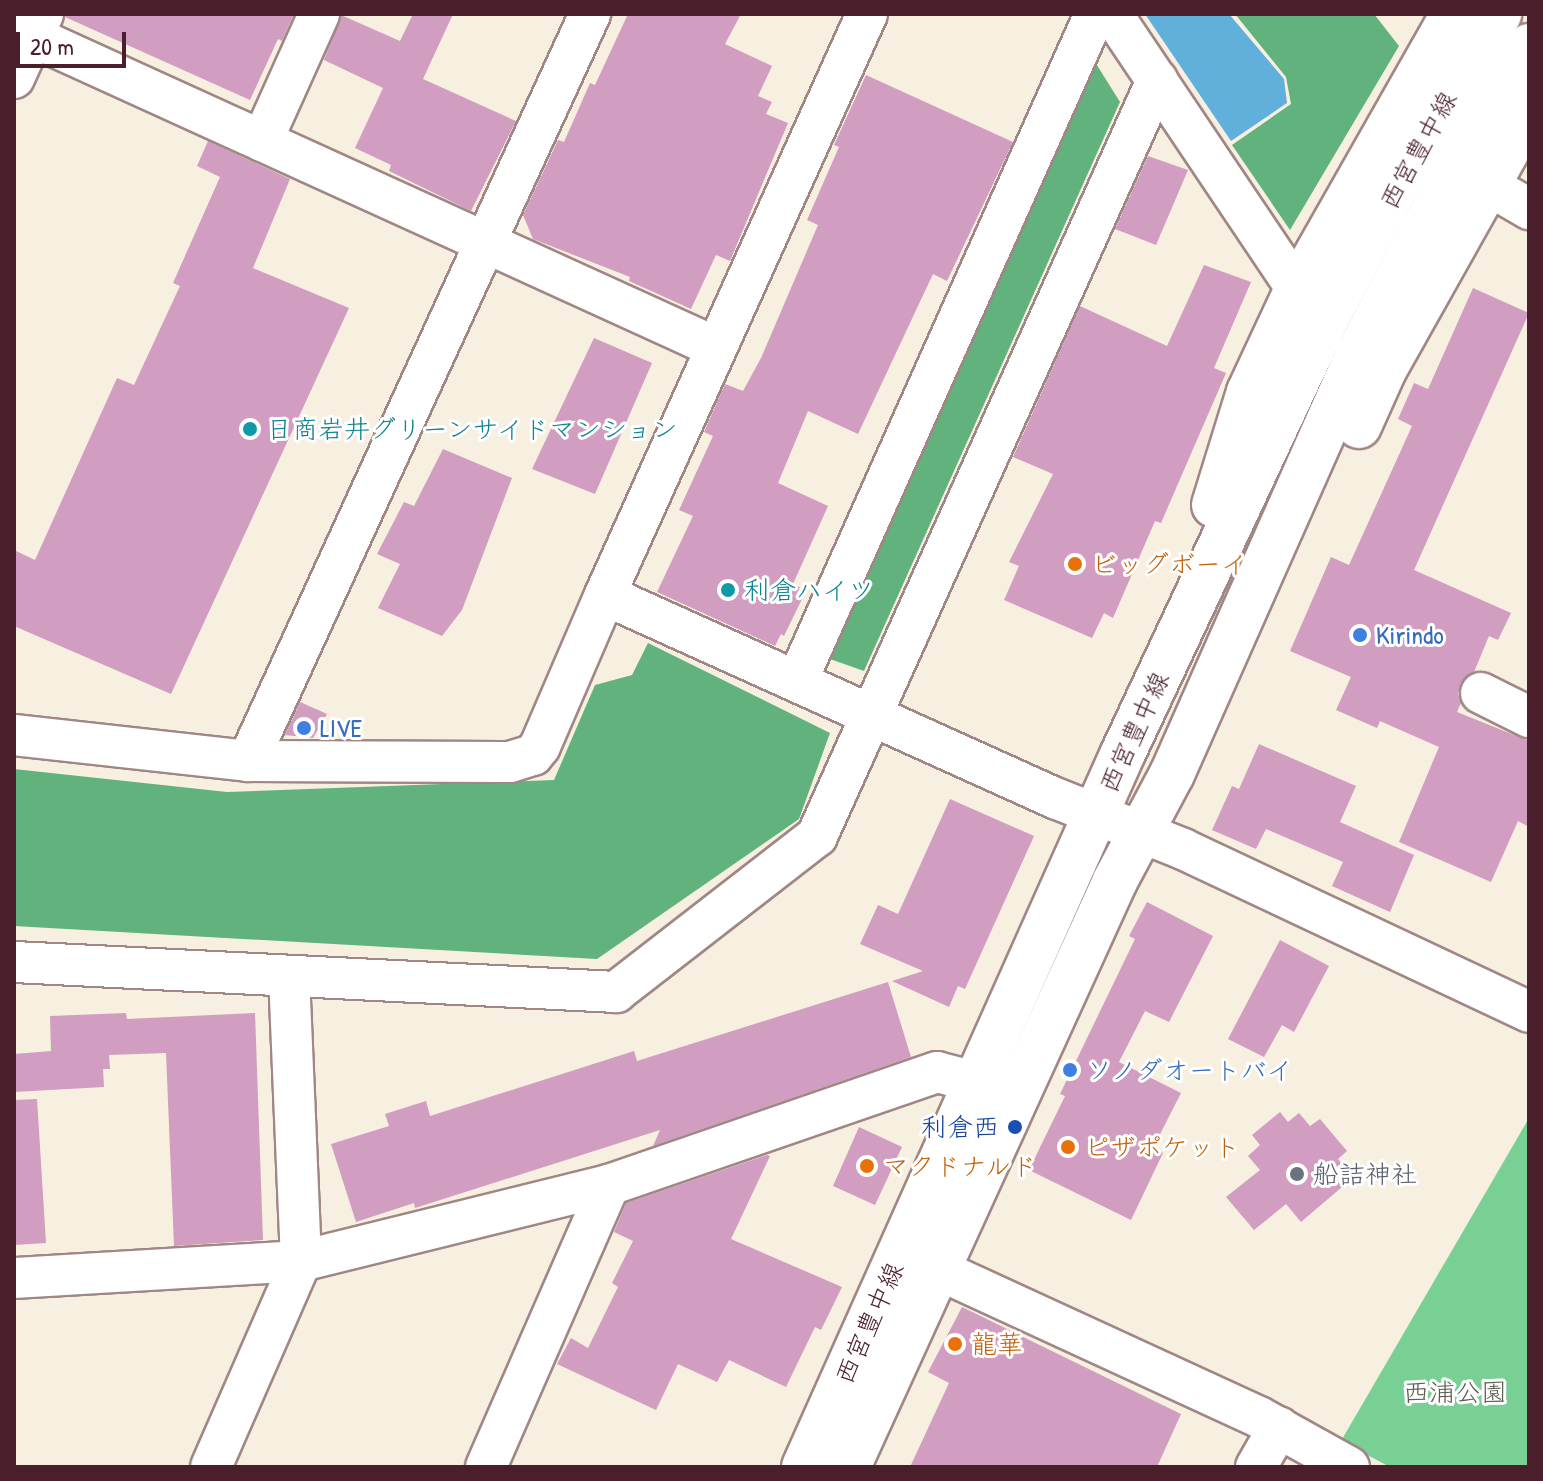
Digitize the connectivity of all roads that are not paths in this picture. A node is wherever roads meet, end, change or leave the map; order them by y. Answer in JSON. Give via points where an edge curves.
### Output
{"nodes":[{"id":1,"x":319,"y":14,"type":"edge"},
{"id":2,"x":590,"y":14,"type":"edge"},
{"id":3,"x":867,"y":14,"type":"edge"},
{"id":4,"x":1095,"y":14,"type":"edge"},
{"id":5,"x":1112,"y":14,"type":"edge"},
{"id":6,"x":1453,"y":14,"type":"edge"},
{"id":7,"x":1499,"y":14,"type":"edge"},
{"id":8,"x":30,"y":26,"type":"edge"},
{"id":9,"x":1529,"y":46,"type":"edge"},
{"id":10,"x":14,"y":78,"type":"edge"},
{"id":11,"x":1157,"y":80,"type":"junction"},
{"id":12,"x":1529,"y":112,"type":"edge"},
{"id":13,"x":262,"y":141,"type":"junction"},
{"id":14,"x":1488,"y":185,"type":"junction"},
{"id":15,"x":1529,"y":209,"type":"edge"},
{"id":16,"x":486,"y":243,"type":"junction"},
{"id":17,"x":1297,"y":289,"type":"junction"},
{"id":18,"x":715,"y":347,"type":"junction"},
{"id":19,"x":1261,"y":571,"type":"junction"},
{"id":20,"x":605,"y":595,"type":"junction"},
{"id":21,"x":1164,"y":664,"type":"junction"},
{"id":22,"x":797,"y":681,"type":"junction"},
{"id":23,"x":1481,"y":693,"type":"dead end"},
{"id":24,"x":873,"y":715,"type":"junction"},
{"id":25,"x":1529,"y":717,"type":"edge"},
{"id":26,"x":14,"y":735,"type":"edge"},
{"id":27,"x":248,"y":761,"type":"junction"},
{"id":28,"x":1096,"y":815,"type":"junction"},
{"id":29,"x":1139,"y":832,"type":"junction"},
{"id":30,"x":14,"y":962,"type":"edge"},
{"id":31,"x":289,"y":976,"type":"junction"},
{"id":32,"x":1529,"y":1012,"type":"edge"},
{"id":33,"x":979,"y":1083,"type":"junction"},
{"id":34,"x":609,"y":1185,"type":"junction"},
{"id":35,"x":301,"y":1261,"type":"junction"},
{"id":36,"x":937,"y":1269,"type":"junction"},
{"id":37,"x":14,"y":1278,"type":"edge"},
{"id":38,"x":1279,"y":1427,"type":"junction"},
{"id":39,"x":211,"y":1467,"type":"edge"},
{"id":40,"x":486,"y":1467,"type":"edge"},
{"id":41,"x":804,"y":1467,"type":"edge"},
{"id":42,"x":848,"y":1467,"type":"edge"},
{"id":43,"x":1256,"y":1467,"type":"edge"},
{"id":44,"x":1349,"y":1467,"type":"edge"}],
"edges":[{"from":1,"to":13,"type":"street"},
{"from":2,"to":16,"type":"street"},
{"from":3,"to":18,"type":"street"},
{"from":4,"to":22,"type":"street"},
{"from":5,"to":11,"type":"street"},
{"from":6,"to":17,"type":"main road"},
{"from":7,"to":21,"type":"main road","name":"西宮豊中線","via":[[1387,203],[1324,324]]},
{"from":8,"to":10,"type":"street"},
{"from":8,"to":13,"type":"street"},
{"from":9,"to":19,"type":"main road","name":"西宮豊中線","via":[[1429,217],[1359,352]]},
{"from":11,"to":17,"type":"street"},
{"from":11,"to":24,"type":"street"},
{"from":12,"to":14,"type":"main road"},
{"from":13,"to":16,"type":"street"},
{"from":14,"to":15,"type":"street"},
{"from":14,"to":19,"type":"main road","via":[[1384,370],[1319,511]]},
{"from":16,"to":18,"type":"street"},
{"from":16,"to":27,"type":"street"},
{"from":17,"to":21,"type":"main road","via":[[1249,392]]},
{"from":18,"to":20,"type":"street"},
{"from":19,"to":29,"type":"main road","name":"西宮豊中線","via":[[1172,774]]},
{"from":20,"to":22,"type":"street"},
{"from":20,"to":27,"type":"street","via":[[540,746],[525,759]]},
{"from":21,"to":28,"type":"main road","name":"西宮豊中線"},
{"from":22,"to":24,"type":"street"},
{"from":23,"to":25,"type":"street"},
{"from":24,"to":28,"type":"street"},
{"from":24,"to":31,"type":"street","via":[[817,836],[616,992]]},
{"from":26,"to":27,"type":"street"},
{"from":28,"to":29,"type":"street"},
{"from":28,"to":33,"type":"main road","name":"西宮豊中線"},
{"from":29,"to":32,"type":"street"},
{"from":29,"to":36,"type":"main road","name":"西宮豊中線"},
{"from":30,"to":31,"type":"street"},
{"from":31,"to":35,"type":"street"},
{"from":33,"to":34,"type":"street","via":[[937,1072]]},
{"from":33,"to":41,"type":"main road","name":"西宮豊中線"},
{"from":34,"to":35,"type":"street"},
{"from":34,"to":40,"type":"street"},
{"from":35,"to":37,"type":"street"},
{"from":35,"to":39,"type":"street"},
{"from":36,"to":38,"type":"street"},
{"from":36,"to":42,"type":"main road","name":"西宮豊中線"},
{"from":38,"to":43,"type":"street"},
{"from":38,"to":44,"type":"street"}]}
